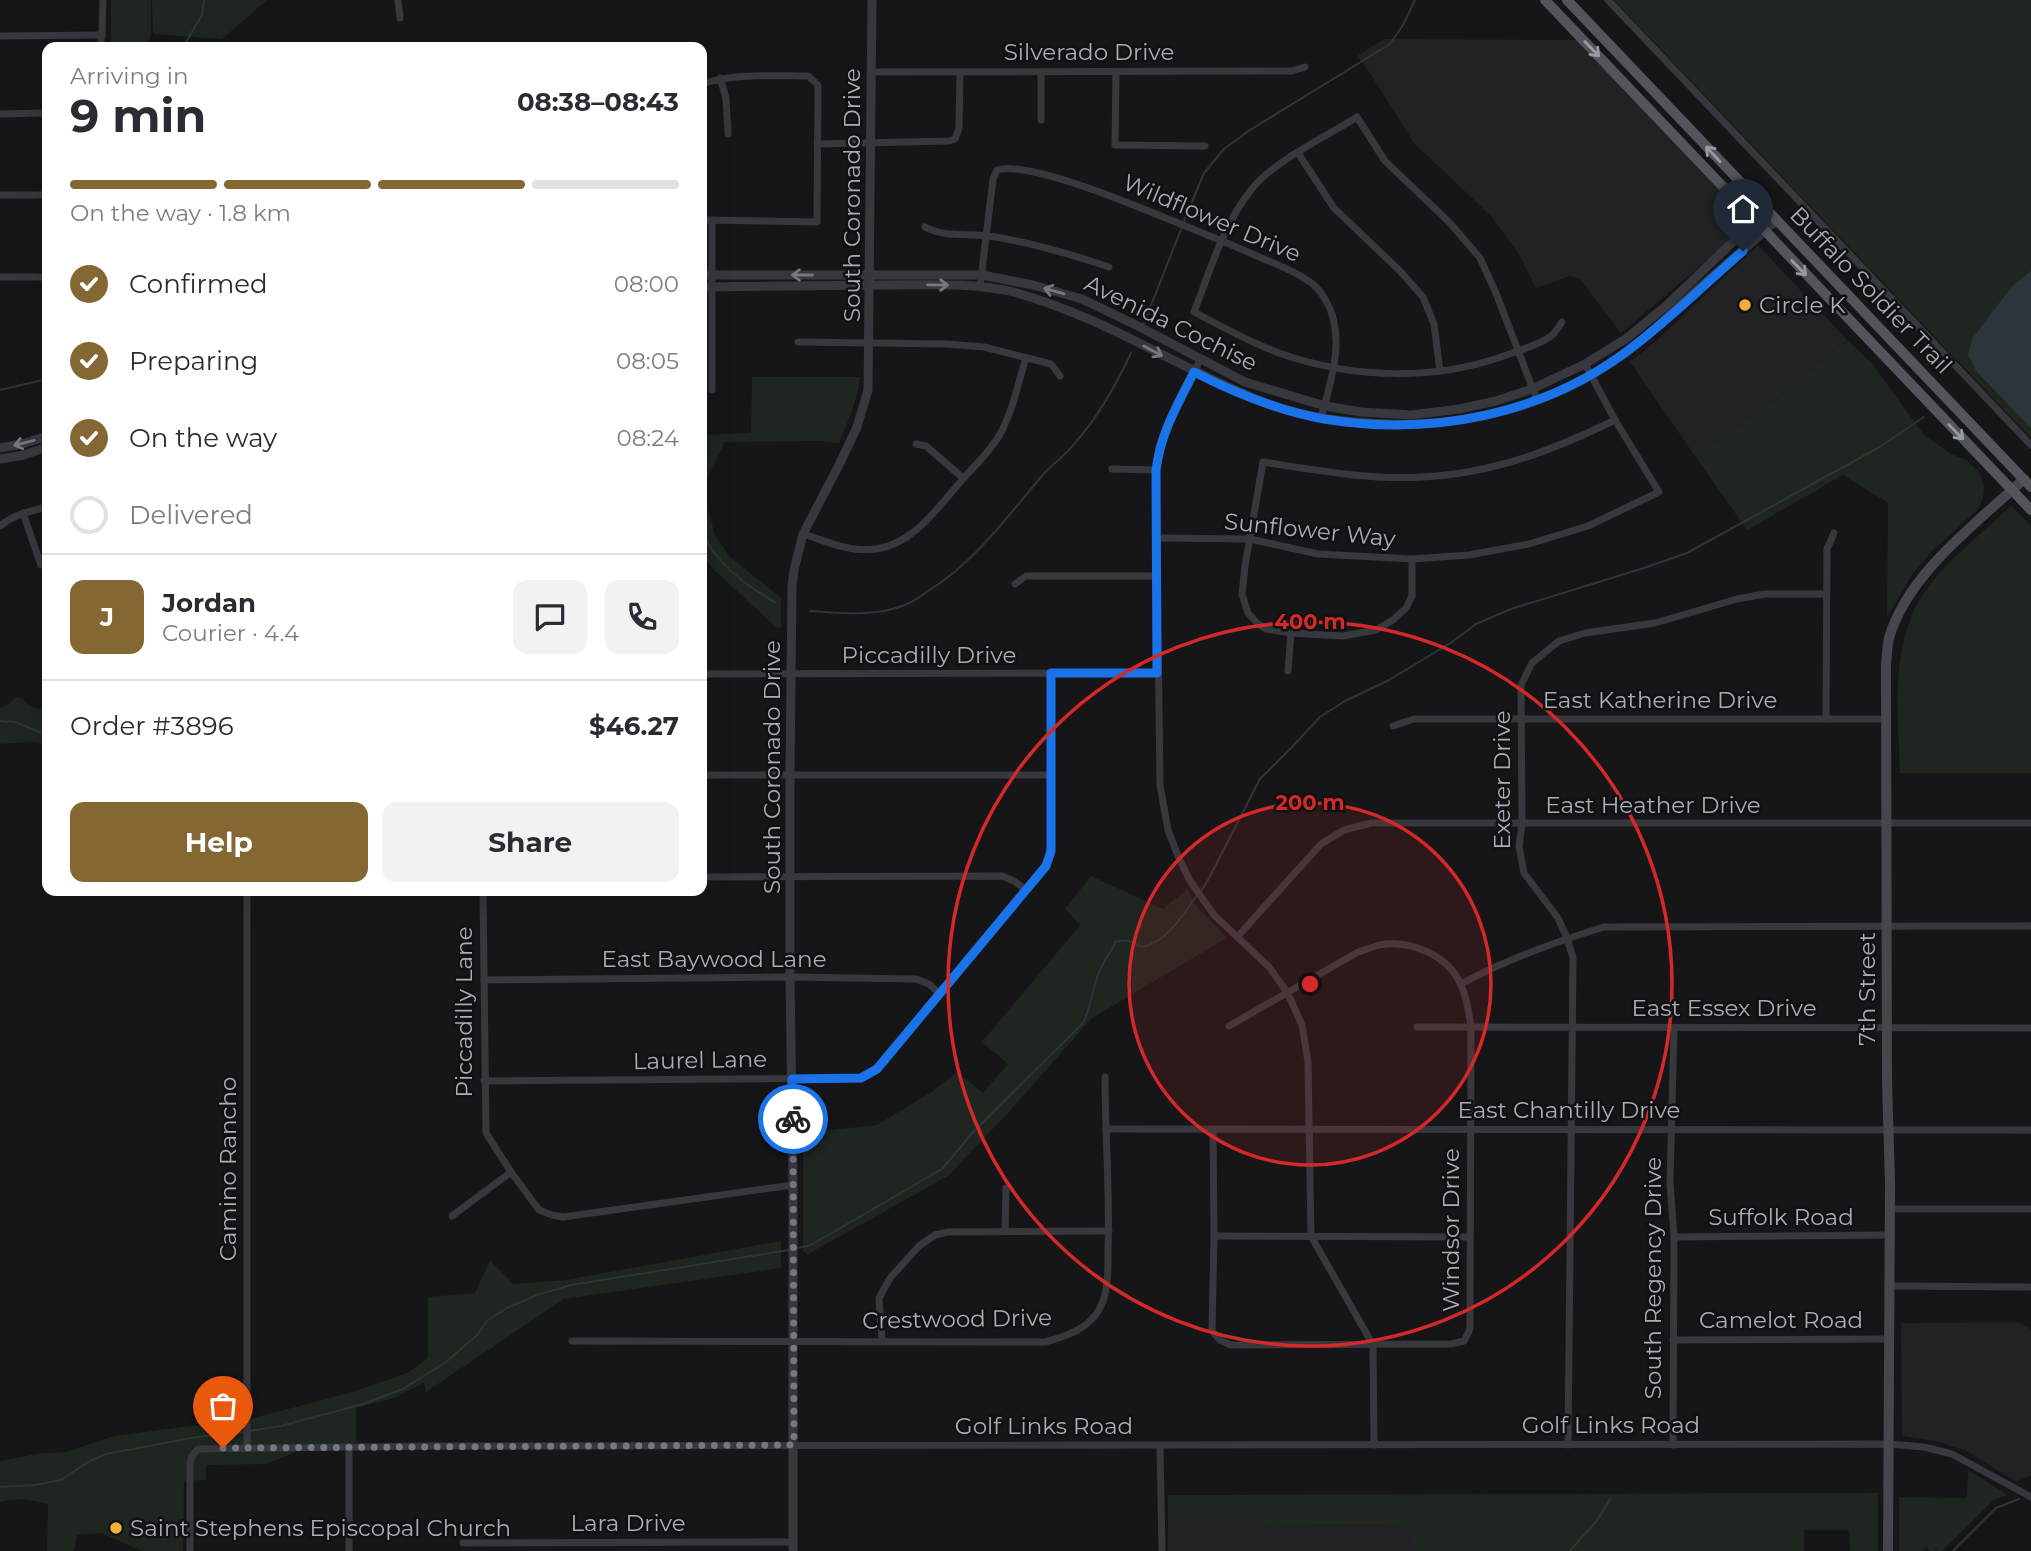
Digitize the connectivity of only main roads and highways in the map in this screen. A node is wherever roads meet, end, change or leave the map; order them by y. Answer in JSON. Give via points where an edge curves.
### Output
{"nodes":[{"id":1,"x":1545,"y":0,"type":"edge"},
{"id":2,"x":1567,"y":0,"type":"edge"},
{"id":3,"x":2027,"y":483,"type":"edge"},
{"id":4,"x":2012,"y":490,"type":"junction"},
{"id":5,"x":2031,"y":510,"type":"edge"},
{"id":6,"x":1888,"y":1551,"type":"edge"}],
"edges":[{"from":1,"to":4,"type":"main road","name":"Buffalo Soldier Trail","one_way":true},
{"from":3,"to":2,"type":"main road","name":"Buffalo Soldier Trail","one_way":true},
{"from":3,"to":4,"type":"main road","name":"7th Street"},
{"from":4,"to":5,"type":"main road","name":"Buffalo Soldier Trail"},
{"from":4,"to":6,"type":"main road","name":"7th Street","via":[[1941,556],[1915,587],[1897,618],[1886,665]]}]}
